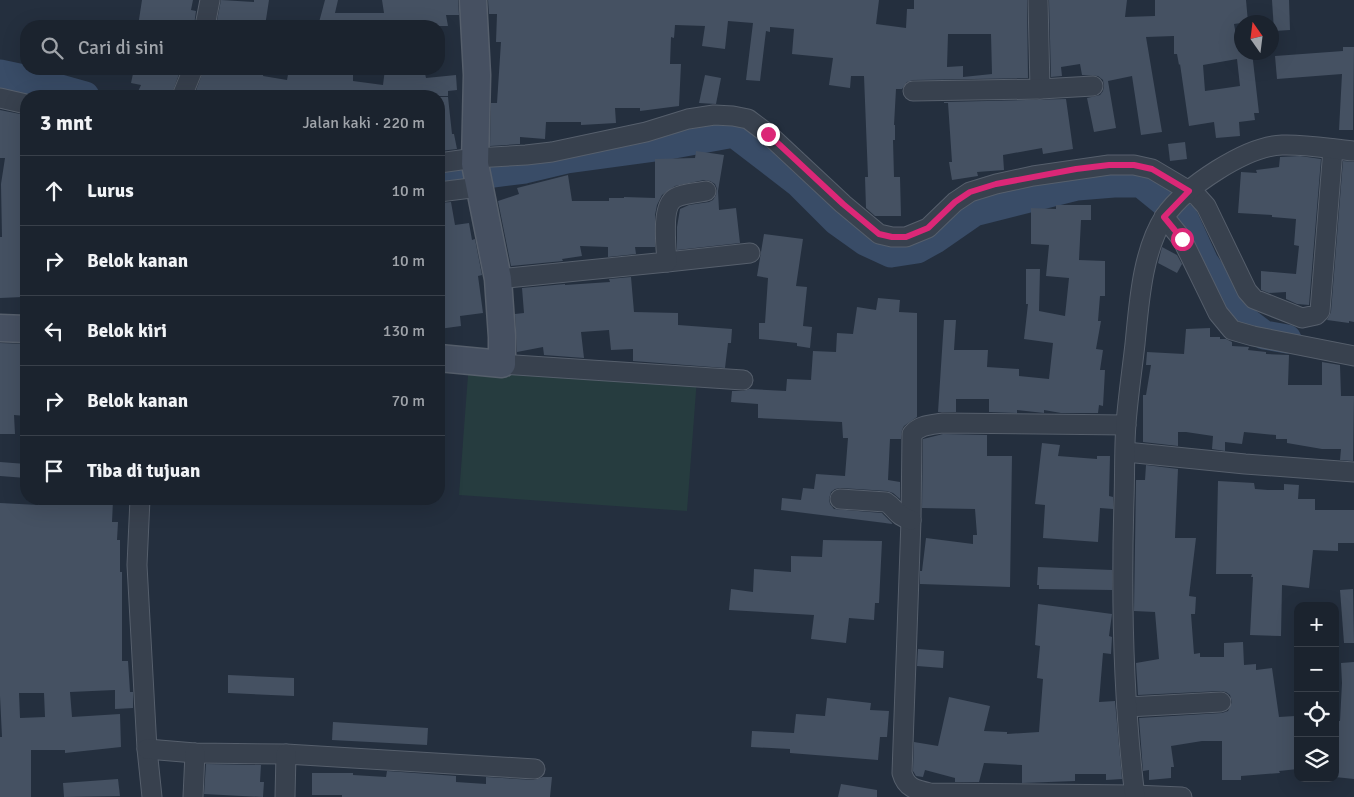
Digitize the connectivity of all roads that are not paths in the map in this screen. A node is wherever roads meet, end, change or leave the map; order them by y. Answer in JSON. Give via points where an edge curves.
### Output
{"nodes":[{"id":1,"x":210,"y":0,"type":"edge"},
{"id":2,"x":473,"y":0,"type":"edge"},
{"id":3,"x":1038,"y":0,"type":"edge"},
{"id":4,"x":206,"y":20,"type":"edge"},
{"id":5,"x":191,"y":75,"type":"edge"},
{"id":6,"x":1093,"y":86,"type":"dead end"},
{"id":7,"x":184,"y":90,"type":"edge"},
{"id":8,"x":1040,"y":90,"type":"junction"},
{"id":9,"x":913,"y":91,"type":"dead end"},
{"id":10,"x":0,"y":98,"type":"edge"},
{"id":11,"x":20,"y":103,"type":"edge"},
{"id":12,"x":1333,"y":149,"type":"junction"},
{"id":13,"x":1354,"y":151,"type":"edge"},
{"id":14,"x":445,"y":164,"type":"edge"},
{"id":15,"x":476,"y":172,"type":"junction"},
{"id":16,"x":445,"y":189,"type":"edge"},
{"id":17,"x":706,"y":192,"type":"dead end"},
{"id":18,"x":1187,"y":193,"type":"junction"},
{"id":19,"x":1166,"y":215,"type":"junction"},
{"id":20,"x":750,"y":253,"type":"dead end"},
{"id":21,"x":666,"y":262,"type":"junction"},
{"id":22,"x":498,"y":279,"type":"junction"},
{"id":23,"x":0,"y":328,"type":"edge"},
{"id":24,"x":20,"y":330,"type":"edge"},
{"id":25,"x":1354,"y":356,"type":"edge"},
{"id":26,"x":445,"y":359,"type":"edge"},
{"id":27,"x":502,"y":364,"type":"junction"},
{"id":28,"x":743,"y":380,"type":"dead end"},
{"id":29,"x":1126,"y":425,"type":"junction"},
{"id":30,"x":1126,"y":452,"type":"junction"},
{"id":31,"x":1354,"y":472,"type":"edge"},
{"id":32,"x":840,"y":499,"type":"dead end"},
{"id":33,"x":140,"y":505,"type":"edge"},
{"id":34,"x":911,"y":520,"type":"junction"},
{"id":35,"x":1221,"y":702,"type":"dead end"},
{"id":36,"x":1126,"y":706,"type":"junction"},
{"id":37,"x":147,"y":749,"type":"junction"},
{"id":38,"x":195,"y":753,"type":"junction"},
{"id":39,"x":286,"y":754,"type":"junction"},
{"id":40,"x":535,"y":769,"type":"dead end"},
{"id":41,"x":1134,"y":796,"type":"edge"},
{"id":42,"x":152,"y":797,"type":"edge"},
{"id":43,"x":193,"y":797,"type":"edge"},
{"id":44,"x":286,"y":797,"type":"edge"},
{"id":45,"x":1182,"y":797,"type":"edge"}],
"edges":[{"from":1,"to":4,"type":"street"},
{"from":2,"to":15,"type":"street","via":[[477,75]]},
{"from":3,"to":8,"type":"street"},
{"from":5,"to":7,"type":"street"},
{"from":6,"to":8,"type":"street"},
{"from":8,"to":9,"type":"street"},
{"from":10,"to":11,"type":"street"},
{"from":12,"to":13,"type":"street"},
{"from":12,"to":18,"type":"street","via":[[1281,145],[1255,150],[1211,173]]},
{"from":12,"to":18,"type":"street","via":[[1320,311],[1310,317],[1293,315],[1250,295],[1206,206]]},
{"from":14,"to":15,"type":"street"},
{"from":15,"to":16,"type":"street"},
{"from":15,"to":18,"type":"street","via":[[526,155],[714,115],[748,119],[879,234],[892,237],[906,237],[928,228],[970,192],[1076,169],[1134,165],[1152,169]]},
{"from":15,"to":22,"type":"street"},
{"from":17,"to":21,"type":"street","via":[[680,195],[668,205]]},
{"from":18,"to":19,"type":"street"},
{"from":19,"to":25,"type":"street","via":[[1182,239],[1218,313],[1232,330]]},
{"from":19,"to":29,"type":"street","via":[[1145,266]]},
{"from":20,"to":21,"type":"street"},
{"from":21,"to":22,"type":"street"},
{"from":22,"to":27,"type":"street"},
{"from":23,"to":24,"type":"street"},
{"from":26,"to":27,"type":"street"},
{"from":27,"to":28,"type":"street"},
{"from":29,"to":30,"type":"street"},
{"from":29,"to":34,"type":"street","via":[[925,425],[912,434],[910,443]]},
{"from":30,"to":31,"type":"street"},
{"from":30,"to":36,"type":"street","via":[[1122,568]]},
{"from":32,"to":34,"type":"street","via":[[886,502],[899,515]]},
{"from":33,"to":37,"type":"street","via":[[137,565]]},
{"from":34,"to":41,"type":"street","via":[[904,781],[911,788],[930,793]]},
{"from":35,"to":36,"type":"street"},
{"from":36,"to":41,"type":"street"},
{"from":37,"to":38,"type":"street"},
{"from":37,"to":42,"type":"street"},
{"from":38,"to":39,"type":"street"},
{"from":38,"to":43,"type":"street"},
{"from":39,"to":40,"type":"street"},
{"from":39,"to":44,"type":"street"},
{"from":41,"to":45,"type":"street"}]}
